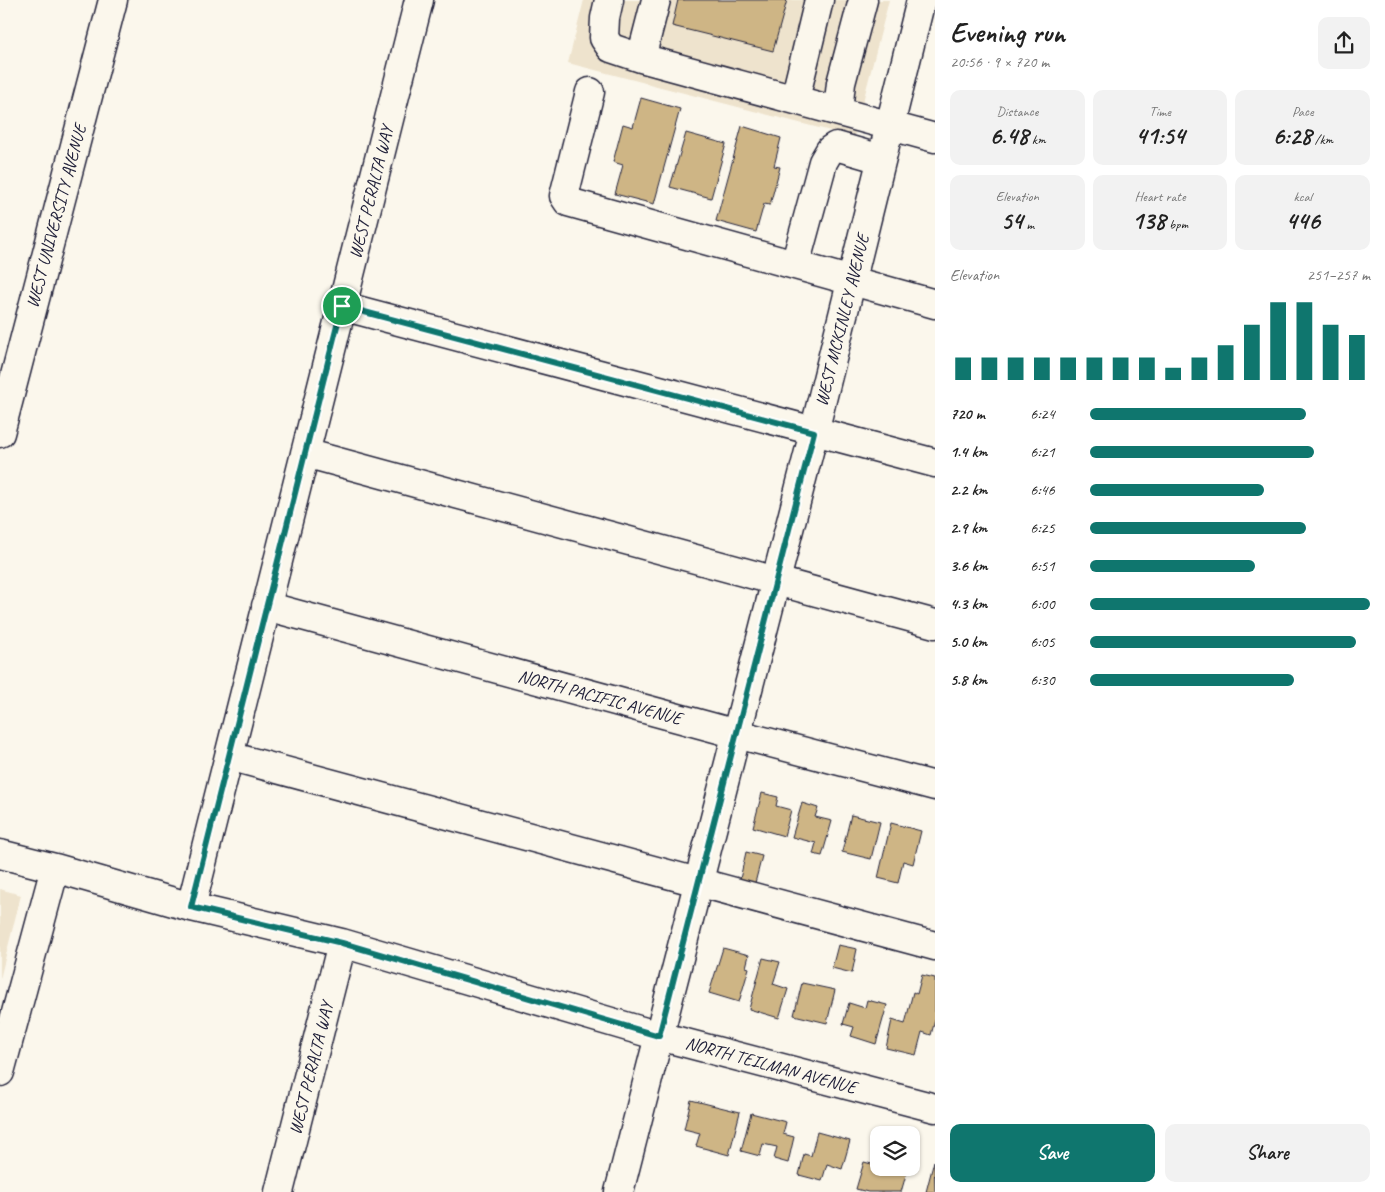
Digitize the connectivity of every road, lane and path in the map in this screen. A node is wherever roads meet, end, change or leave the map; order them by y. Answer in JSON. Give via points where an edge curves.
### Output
{"nodes":[{"id":1,"x":112,"y":0,"type":"edge"},
{"id":2,"x":419,"y":0,"type":"edge"},
{"id":3,"x":609,"y":0,"type":"edge"},
{"id":4,"x":656,"y":0,"type":"edge"},
{"id":5,"x":819,"y":0,"type":"edge"},
{"id":6,"x":863,"y":0,"type":"edge"},
{"id":7,"x":921,"y":0,"type":"edge"},
{"id":8,"x":641,"y":58,"type":"junction"},
{"id":9,"x":590,"y":92,"type":"dead end"},
{"id":10,"x":786,"y":97,"type":"junction"},
{"id":11,"x":838,"y":111,"type":"junction"},
{"id":12,"x":889,"y":125,"type":"junction"},
{"id":13,"x":935,"y":138,"type":"edge"},
{"id":14,"x":881,"y":159,"type":"junction"},
{"id":15,"x":795,"y":265,"type":"junction"},
{"id":16,"x":851,"y":282,"type":"junction"},
{"id":17,"x":935,"y":304,"type":"edge"},
{"id":18,"x":342,"y":306,"type":"junction"},
{"id":19,"x":814,"y":432,"type":"junction"},
{"id":20,"x":0,"y":433,"type":"edge"},
{"id":21,"x":305,"y":453,"type":"junction"},
{"id":22,"x":935,"y":464,"type":"edge"},
{"id":23,"x":776,"y":581,"type":"junction"},
{"id":24,"x":266,"y":606,"type":"junction"},
{"id":25,"x":935,"y":624,"type":"edge"},
{"id":26,"x":737,"y":734,"type":"junction"},
{"id":27,"x":229,"y":756,"type":"junction"},
{"id":28,"x":935,"y":786,"type":"edge"},
{"id":29,"x":0,"y":854,"type":"edge"},
{"id":30,"x":55,"y":868,"type":"junction"},
{"id":31,"x":699,"y":882,"type":"junction"},
{"id":32,"x":191,"y":907,"type":"junction"},
{"id":33,"x":342,"y":943,"type":"junction"},
{"id":34,"x":935,"y":946,"type":"edge"},
{"id":35,"x":659,"y":1036,"type":"junction"},
{"id":36,"x":0,"y":1072,"type":"edge"},
{"id":37,"x":935,"y":1108,"type":"edge"},
{"id":38,"x":279,"y":1192,"type":"edge"},
{"id":39,"x":619,"y":1192,"type":"edge"}],
"edges":[{"from":1,"to":20,"type":"street","name":"WEST UNIVERSITY AVENUE"},
{"from":2,"to":18,"type":"street","name":"WEST PERALTA WAY"},
{"from":3,"to":8,"type":"street","via":[[604,38],[611,48]]},
{"from":4,"to":8,"type":"street"},
{"from":5,"to":10,"type":"street"},
{"from":6,"to":11,"type":"street","via":[[841,83]]},
{"from":7,"to":12,"type":"street","name":"WEST MCKINLEY AVENUE"},
{"from":8,"to":10,"type":"street"},
{"from":9,"to":15,"type":"street","via":[[564,196],[568,202]]},
{"from":10,"to":11,"type":"street"},
{"from":11,"to":12,"type":"street"},
{"from":12,"to":13,"type":"street"},
{"from":12,"to":14,"type":"street","name":"WEST MCKINLEY AVENUE"},
{"from":14,"to":15,"type":"street","via":[[836,146],[830,150],[823,162]]},
{"from":14,"to":16,"type":"street","name":"WEST MCKINLEY AVENUE"},
{"from":15,"to":16,"type":"street"},
{"from":16,"to":17,"type":"street"},
{"from":16,"to":19,"type":"street","name":"WEST MCKINLEY AVENUE"},
{"from":18,"to":19,"type":"street"},
{"from":18,"to":21,"type":"street","name":"WEST PERALTA WAY"},
{"from":19,"to":22,"type":"street"},
{"from":19,"to":23,"type":"street","name":"WEST MCKINLEY AVENUE"},
{"from":21,"to":23,"type":"street"},
{"from":21,"to":24,"type":"street","name":"WEST PERALTA WAY"},
{"from":23,"to":25,"type":"street"},
{"from":23,"to":26,"type":"street","name":"WEST MCKINLEY AVENUE"},
{"from":24,"to":26,"type":"street","name":"NORTH PACIFIC AVENUE"},
{"from":24,"to":27,"type":"street","name":"WEST PERALTA WAY"},
{"from":26,"to":28,"type":"street","name":"NORTH PACIFIC AVENUE"},
{"from":26,"to":31,"type":"street","name":"WEST MCKINLEY AVENUE"},
{"from":27,"to":31,"type":"street"},
{"from":27,"to":32,"type":"street","name":"WEST PERALTA WAY"},
{"from":29,"to":30,"type":"street","name":"NORTH TEILMAN AVENUE"},
{"from":30,"to":32,"type":"street","name":"NORTH TEILMAN AVENUE"},
{"from":30,"to":36,"type":"street"},
{"from":31,"to":34,"type":"street"},
{"from":31,"to":35,"type":"street","name":"WEST MCKINLEY AVENUE"},
{"from":32,"to":33,"type":"street","name":"NORTH TEILMAN AVENUE"},
{"from":33,"to":35,"type":"street","name":"NORTH TEILMAN AVENUE"},
{"from":33,"to":38,"type":"street","name":"WEST PERALTA WAY"},
{"from":35,"to":37,"type":"street","name":"NORTH TEILMAN AVENUE"},
{"from":35,"to":39,"type":"street","name":"WEST MCKINLEY AVENUE"}]}
